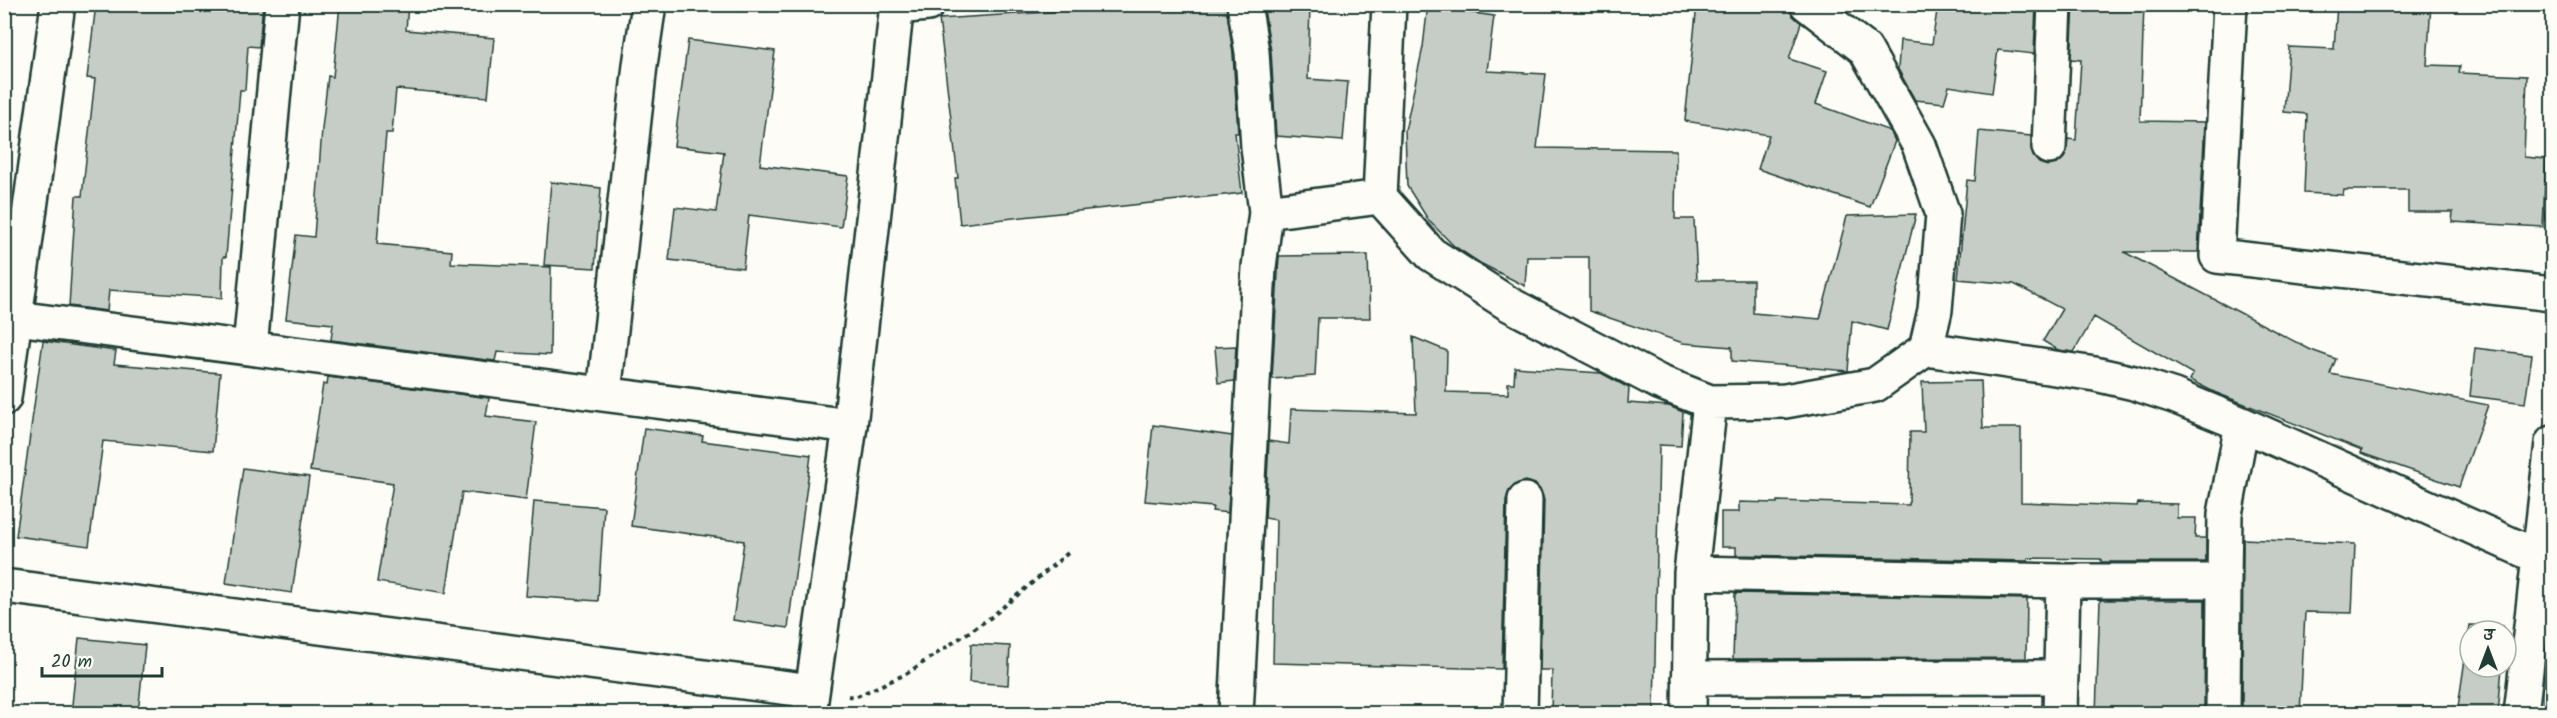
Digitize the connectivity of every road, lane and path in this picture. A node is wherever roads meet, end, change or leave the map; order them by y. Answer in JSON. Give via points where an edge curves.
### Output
{"nodes":[{"id":1,"x":58,"y":4,"type":"edge"},
{"id":2,"x":282,"y":4,"type":"edge"},
{"id":3,"x":649,"y":4,"type":"edge"},
{"id":4,"x":1245,"y":4,"type":"edge"},
{"id":5,"x":1389,"y":4,"type":"edge"},
{"id":6,"x":1807,"y":4,"type":"edge"},
{"id":7,"x":2055,"y":4,"type":"edge"},
{"id":8,"x":2230,"y":4,"type":"edge"},
{"id":9,"x":907,"y":5,"type":"edge"},
{"id":10,"x":2049,"y":147,"type":"dead end"},
{"id":11,"x":1380,"y":197,"type":"junction"},
{"id":12,"x":1266,"y":212,"type":"junction"},
{"id":13,"x":2553,"y":294,"type":"edge"},
{"id":14,"x":16,"y":318,"type":"junction"},
{"id":15,"x":250,"y":348,"type":"junction"},
{"id":16,"x":1926,"y":349,"type":"junction"},
{"id":17,"x":604,"y":394,"type":"junction"},
{"id":18,"x":4,"y":398,"type":"edge"},
{"id":19,"x":1710,"y":402,"type":"junction"},
{"id":20,"x":2242,"y":424,"type":"junction"},
{"id":21,"x":850,"y":426,"type":"junction"},
{"id":22,"x":2553,"y":443,"type":"edge"},
{"id":23,"x":1525,"y":500,"type":"dead end"},
{"id":24,"x":1068,"y":554,"type":"dead end"},
{"id":25,"x":2539,"y":557,"type":"junction"},
{"id":26,"x":1691,"y":573,"type":"junction"},
{"id":27,"x":2062,"y":581,"type":"junction"},
{"id":28,"x":2224,"y":581,"type":"junction"},
{"id":29,"x":4,"y":586,"type":"edge"},
{"id":30,"x":2061,"y":677,"type":"junction"},
{"id":31,"x":1689,"y":678,"type":"junction"},
{"id":32,"x":810,"y":702,"type":"edge"},
{"id":33,"x":1236,"y":714,"type":"edge"},
{"id":34,"x":1520,"y":714,"type":"edge"},
{"id":35,"x":1689,"y":714,"type":"edge"},
{"id":36,"x":2060,"y":714,"type":"edge"},
{"id":37,"x":2223,"y":714,"type":"edge"},
{"id":38,"x":2520,"y":714,"type":"edge"}],
"edges":[{"from":1,"to":14,"type":"street"},
{"from":2,"to":15,"type":"street"},
{"from":3,"to":17,"type":"street"},
{"from":4,"to":12,"type":"street"},
{"from":5,"to":11,"type":"street"},
{"from":6,"to":16,"type":"street","via":[[1865,49],[1919,145],[1943,214],[1935,310]]},
{"from":7,"to":10,"type":"street"},
{"from":8,"to":13,"type":"street","via":[[2217,256]]},
{"from":9,"to":21,"type":"street"},
{"from":11,"to":12,"type":"street"},
{"from":11,"to":19,"type":"street","via":[[1431,254],[1509,304],[1659,382]]},
{"from":12,"to":33,"type":"street","via":[[1259,267]]},
{"from":14,"to":15,"type":"street"},
{"from":14,"to":18,"type":"street"},
{"from":15,"to":17,"type":"street"},
{"from":16,"to":19,"type":"street","via":[[1875,385],[1785,401]]},
{"from":16,"to":20,"type":"street","via":[[2134,383]]},
{"from":17,"to":21,"type":"street"},
{"from":19,"to":26,"type":"street"},
{"from":20,"to":25,"type":"street"},
{"from":20,"to":28,"type":"street","via":[[2225,514]]},
{"from":21,"to":32,"type":"street"},
{"from":22,"to":25,"type":"street"},
{"from":23,"to":34,"type":"street"},
{"from":24,"to":32,"type":"path","via":[[990,618],[906,674],[855,696]]},
{"from":25,"to":38,"type":"street"},
{"from":26,"to":27,"type":"street"},
{"from":26,"to":31,"type":"street"},
{"from":27,"to":28,"type":"street"},
{"from":27,"to":30,"type":"street"},
{"from":28,"to":37,"type":"street"},
{"from":29,"to":32,"type":"street"},
{"from":30,"to":31,"type":"street"},
{"from":30,"to":36,"type":"street"},
{"from":31,"to":35,"type":"street"}]}
